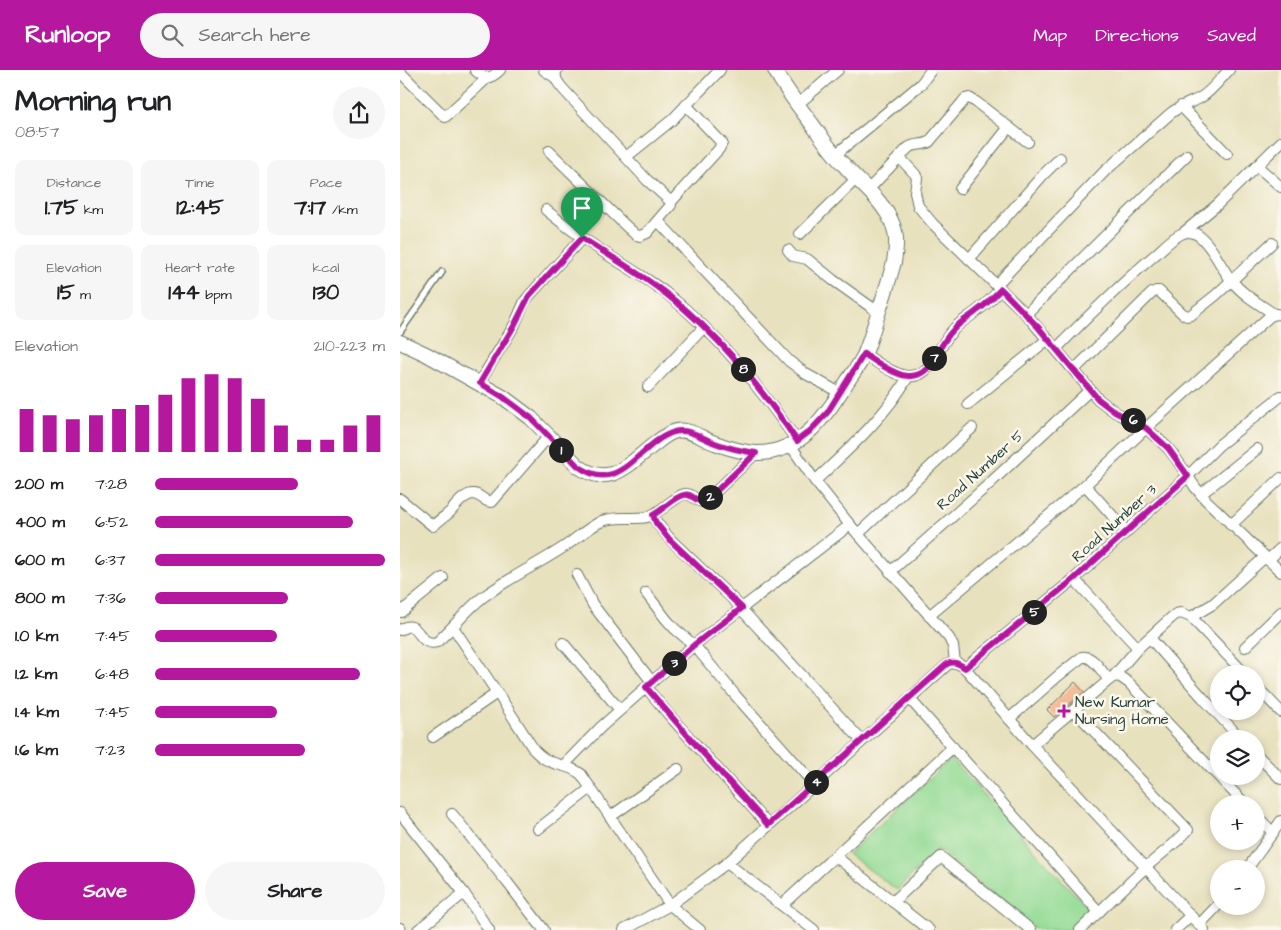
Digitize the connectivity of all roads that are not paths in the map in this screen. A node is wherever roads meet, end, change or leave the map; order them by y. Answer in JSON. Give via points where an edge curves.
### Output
{"nodes":[{"id":1,"x":475,"y":70,"type":"edge"},
{"id":2,"x":500,"y":70,"type":"edge"},
{"id":3,"x":544,"y":70,"type":"edge"},
{"id":4,"x":720,"y":70,"type":"edge"},
{"id":5,"x":775,"y":70,"type":"edge"},
{"id":6,"x":838,"y":70,"type":"edge"},
{"id":7,"x":931,"y":70,"type":"edge"},
{"id":8,"x":1229,"y":70,"type":"edge"},
{"id":9,"x":400,"y":72,"type":"edge"},
{"id":10,"x":556,"y":74,"type":"edge"},
{"id":11,"x":487,"y":78,"type":"junction"},
{"id":12,"x":686,"y":105,"type":"junction"},
{"id":13,"x":797,"y":105,"type":"junction"},
{"id":14,"x":1181,"y":106,"type":"junction"},
{"id":15,"x":1009,"y":127,"type":"junction"},
{"id":16,"x":1028,"y":142,"type":"dead end"},
{"id":17,"x":1281,"y":142,"type":"edge"},
{"id":18,"x":549,"y":151,"type":"dead end"},
{"id":19,"x":1226,"y":154,"type":"dead end"},
{"id":20,"x":835,"y":155,"type":"junction"},
{"id":21,"x":1187,"y":155,"type":"dead end"},
{"id":22,"x":899,"y":156,"type":"junction"},
{"id":23,"x":626,"y":157,"type":"junction"},
{"id":24,"x":1060,"y":158,"type":"dead end"},
{"id":25,"x":1257,"y":166,"type":"junction"},
{"id":26,"x":857,"y":178,"type":"junction"},
{"id":27,"x":1281,"y":187,"type":"edge"},
{"id":28,"x":960,"y":189,"type":"dead end"},
{"id":29,"x":868,"y":190,"type":"junction"},
{"id":30,"x":671,"y":202,"type":"junction"},
{"id":31,"x":546,"y":210,"type":"dead end"},
{"id":32,"x":658,"y":221,"type":"junction"},
{"id":33,"x":800,"y":234,"type":"dead end"},
{"id":34,"x":1182,"y":234,"type":"junction"},
{"id":35,"x":582,"y":238,"type":"junction"},
{"id":36,"x":1272,"y":243,"type":"dead end"},
{"id":37,"x":788,"y":250,"type":"dead end"},
{"id":38,"x":969,"y":259,"type":"junction"},
{"id":39,"x":442,"y":272,"type":"dead end"},
{"id":40,"x":1232,"y":281,"type":"junction"},
{"id":41,"x":998,"y":287,"type":"junction"},
{"id":42,"x":878,"y":312,"type":"junction"},
{"id":43,"x":1026,"y":314,"type":"junction"},
{"id":44,"x":1277,"y":315,"type":"edge"},
{"id":45,"x":704,"y":327,"type":"junction"},
{"id":46,"x":400,"y":332,"type":"edge"},
{"id":47,"x":1048,"y":339,"type":"junction"},
{"id":48,"x":400,"y":342,"type":"edge"},
{"id":49,"x":1056,"y":349,"type":"junction"},
{"id":50,"x":864,"y":354,"type":"junction"},
{"id":51,"x":1074,"y":370,"type":"junction"},
{"id":52,"x":908,"y":377,"type":"junction"},
{"id":53,"x":480,"y":383,"type":"junction"},
{"id":54,"x":648,"y":388,"type":"dead end"},
{"id":55,"x":1090,"y":390,"type":"junction"},
{"id":56,"x":840,"y":393,"type":"junction"},
{"id":57,"x":1281,"y":396,"type":"edge"},
{"id":58,"x":968,"y":404,"type":"dead end"},
{"id":59,"x":972,"y":428,"type":"dead end"},
{"id":60,"x":1146,"y":428,"type":"junction"},
{"id":61,"x":549,"y":436,"type":"junction"},
{"id":62,"x":794,"y":444,"type":"junction"},
{"id":63,"x":1257,"y":449,"type":"dead end"},
{"id":64,"x":756,"y":453,"type":"junction"},
{"id":65,"x":1188,"y":476,"type":"junction"},
{"id":66,"x":1281,"y":478,"type":"edge"},
{"id":67,"x":816,"y":480,"type":"junction"},
{"id":68,"x":1085,"y":485,"type":"junction"},
{"id":69,"x":1201,"y":494,"type":"junction"},
{"id":70,"x":400,"y":499,"type":"edge"},
{"id":71,"x":653,"y":515,"type":"junction"},
{"id":72,"x":850,"y":524,"type":"junction"},
{"id":73,"x":1232,"y":525,"type":"junction"},
{"id":74,"x":1126,"y":532,"type":"junction"},
{"id":75,"x":858,"y":534,"type":"junction"},
{"id":76,"x":1281,"y":548,"type":"edge"},
{"id":77,"x":1267,"y":558,"type":"junction"},
{"id":78,"x":890,"y":572,"type":"junction"},
{"id":79,"x":1281,"y":572,"type":"edge"},
{"id":80,"x":577,"y":575,"type":"dead end"},
{"id":81,"x":443,"y":578,"type":"dead end"},
{"id":82,"x":1074,"y":579,"type":"junction"},
{"id":83,"x":646,"y":593,"type":"dead end"},
{"id":84,"x":742,"y":608,"type":"junction"},
{"id":85,"x":400,"y":612,"type":"edge"},
{"id":86,"x":1281,"y":612,"type":"edge"},
{"id":87,"x":929,"y":616,"type":"junction"},
{"id":88,"x":1191,"y":617,"type":"junction"},
{"id":89,"x":453,"y":627,"type":"junction"},
{"id":90,"x":415,"y":628,"type":"junction"},
{"id":91,"x":400,"y":630,"type":"edge"},
{"id":92,"x":1150,"y":638,"type":"junction"},
{"id":93,"x":563,"y":643,"type":"dead end"},
{"id":94,"x":694,"y":645,"type":"junction"},
{"id":95,"x":1245,"y":647,"type":"dead end"},
{"id":96,"x":1138,"y":648,"type":"junction"},
{"id":97,"x":955,"y":662,"type":"junction"},
{"id":98,"x":1236,"y":665,"type":"edge"},
{"id":99,"x":965,"y":668,"type":"junction"},
{"id":100,"x":1111,"y":678,"type":"junction"},
{"id":101,"x":649,"y":685,"type":"junction"},
{"id":102,"x":497,"y":694,"type":"junction"},
{"id":103,"x":1265,"y":695,"type":"edge"},
{"id":104,"x":909,"y":698,"type":"junction"},
{"id":105,"x":620,"y":710,"type":"junction"},
{"id":106,"x":1074,"y":710,"type":"junction"},
{"id":107,"x":1281,"y":712,"type":"edge"},
{"id":108,"x":1009,"y":719,"type":"junction"},
{"id":109,"x":1232,"y":730,"type":"edge"},
{"id":110,"x":433,"y":737,"type":"dead end"},
{"id":111,"x":862,"y":741,"type":"junction"},
{"id":112,"x":1032,"y":745,"type":"junction"},
{"id":113,"x":953,"y":747,"type":"junction"},
{"id":114,"x":1265,"y":763,"type":"edge"},
{"id":115,"x":564,"y":765,"type":"junction"},
{"id":116,"x":678,"y":769,"type":"dead end"},
{"id":117,"x":1281,"y":779,"type":"edge"},
{"id":118,"x":814,"y":784,"type":"junction"},
{"id":119,"x":591,"y":788,"type":"junction"},
{"id":120,"x":1235,"y":795,"type":"edge"},
{"id":121,"x":400,"y":813,"type":"edge"},
{"id":122,"x":452,"y":814,"type":"dead end"},
{"id":123,"x":610,"y":817,"type":"junction"},
{"id":124,"x":1281,"y":821,"type":"edge"},
{"id":125,"x":1265,"y":824,"type":"edge"},
{"id":126,"x":768,"y":825,"type":"junction"},
{"id":127,"x":538,"y":829,"type":"dead end"},
{"id":128,"x":1273,"y":832,"type":"junction"},
{"id":129,"x":835,"y":856,"type":"junction"},
{"id":130,"x":1253,"y":860,"type":"edge"},
{"id":131,"x":727,"y":863,"type":"junction"},
{"id":132,"x":1146,"y":867,"type":"junction"},
{"id":133,"x":464,"y":894,"type":"junction"},
{"id":134,"x":894,"y":902,"type":"junction"},
{"id":135,"x":670,"y":905,"type":"junction"},
{"id":136,"x":782,"y":905,"type":"junction"},
{"id":137,"x":1099,"y":912,"type":"junction"},
{"id":138,"x":1211,"y":915,"type":"edge"},
{"id":139,"x":1190,"y":916,"type":"junction"},
{"id":140,"x":1202,"y":927,"type":"edge"},
{"id":141,"x":418,"y":930,"type":"edge"},
{"id":142,"x":489,"y":930,"type":"edge"},
{"id":143,"x":544,"y":930,"type":"edge"},
{"id":144,"x":624,"y":930,"type":"edge"},
{"id":145,"x":700,"y":930,"type":"edge"},
{"id":146,"x":814,"y":930,"type":"edge"},
{"id":147,"x":929,"y":930,"type":"edge"},
{"id":148,"x":1030,"y":930,"type":"edge"},
{"id":149,"x":1080,"y":930,"type":"edge"},
{"id":150,"x":1176,"y":930,"type":"edge"}],
"edges":[{"from":1,"to":11,"type":"street"},
{"from":2,"to":11,"type":"street"},
{"from":3,"to":10,"type":"street"},
{"from":4,"to":12,"type":"street"},
{"from":5,"to":13,"type":"street"},
{"from":6,"to":13,"type":"street"},
{"from":7,"to":20,"type":"street","via":[[921,84]]},
{"from":8,"to":14,"type":"street","via":[[1206,94]]},
{"from":9,"to":11,"type":"street","via":[[445,117]]},
{"from":10,"to":23,"type":"street","via":[[563,89]]},
{"from":12,"to":23,"type":"street"},
{"from":12,"to":30,"type":"street","via":[[722,143]]},
{"from":13,"to":20,"type":"street"},
{"from":14,"to":19,"type":"street"},
{"from":14,"to":41,"type":"street","via":[[1105,170]]},
{"from":15,"to":16,"type":"street"},
{"from":15,"to":22,"type":"street","via":[[976,102],[965,99],[929,142],[912,145]]},
{"from":15,"to":28,"type":"street"},
{"from":17,"to":25,"type":"street"},
{"from":18,"to":32,"type":"street","via":[[636,235],[644,236]]},
{"from":20,"to":26,"type":"street"},
{"from":21,"to":43,"type":"street"},
{"from":22,"to":29,"type":"street"},
{"from":22,"to":38,"type":"street","via":[[917,178],[918,206]]},
{"from":23,"to":30,"type":"street"},
{"from":24,"to":38,"type":"street"},
{"from":25,"to":27,"type":"street"},
{"from":25,"to":34,"type":"street"},
{"from":26,"to":29,"type":"street"},
{"from":26,"to":33,"type":"street"},
{"from":29,"to":42,"type":"street","via":[[886,210],[897,236],[894,262]]},
{"from":30,"to":32,"type":"street"},
{"from":31,"to":35,"type":"street"},
{"from":32,"to":56,"type":"street","via":[[789,360]]},
{"from":34,"to":40,"type":"street","via":[[1190,232],[1204,241]]},
{"from":34,"to":49,"type":"street","via":[[1134,273]]},
{"from":35,"to":45,"type":"street","via":[[664,292]]},
{"from":35,"to":53,"type":"street","via":[[529,296]]},
{"from":36,"to":40,"type":"street"},
{"from":37,"to":42,"type":"street","via":[[793,256],[807,259]]},
{"from":38,"to":41,"type":"street"},
{"from":39,"to":46,"type":"lane"},
{"from":40,"to":44,"type":"street","via":[[1242,292]]},
{"from":40,"to":51,"type":"street","via":[[1195,313],[1187,316],[1159,291],[1152,293]]},
{"from":41,"to":43,"type":"street"},
{"from":41,"to":52,"type":"street","via":[[985,305],[953,329],[926,370],[915,377]]},
{"from":42,"to":50,"type":"street"},
{"from":43,"to":47,"type":"street"},
{"from":44,"to":60,"type":"street","via":[[1258,326]]},
{"from":45,"to":54,"type":"street"},
{"from":45,"to":62,"type":"street","via":[[765,396]]},
{"from":47,"to":49,"type":"street"},
{"from":47,"to":58,"type":"street"},
{"from":48,"to":53,"type":"street"},
{"from":49,"to":51,"type":"street"},
{"from":50,"to":52,"type":"street"},
{"from":50,"to":56,"type":"street"},
{"from":51,"to":55,"type":"street"},
{"from":52,"to":67,"type":"street","via":[[886,410]]},
{"from":53,"to":61,"type":"street","via":[[518,408]]},
{"from":55,"to":60,"type":"street","via":[[1106,406]]},
{"from":55,"to":78,"type":"street","name":"Road Number 5"},
{"from":56,"to":62,"type":"street","via":[[827,413]]},
{"from":57,"to":65,"type":"street","name":"Road Number 3","via":[[1219,445]]},
{"from":59,"to":75,"type":"street"},
{"from":60,"to":65,"type":"street","via":[[1168,448]]},
{"from":60,"to":68,"type":"street"},
{"from":61,"to":64,"type":"street","via":[[578,466],[598,476],[616,472],[676,431],[685,431],[739,451]]},
{"from":61,"to":70,"type":"street","via":[[492,502],[477,495],[468,495],[433,526]]},
{"from":62,"to":64,"type":"street"},
{"from":62,"to":67,"type":"street"},
{"from":63,"to":69,"type":"street"},
{"from":64,"to":71,"type":"street","via":[[706,501],[700,502],[686,494]]},
{"from":65,"to":69,"type":"street"},
{"from":65,"to":74,"type":"street","name":"Road Number 3"},
{"from":66,"to":73,"type":"street"},
{"from":67,"to":72,"type":"street"},
{"from":68,"to":74,"type":"street"},
{"from":68,"to":87,"type":"street"},
{"from":69,"to":73,"type":"street"},
{"from":71,"to":84,"type":"street","via":[[670,540]]},
{"from":71,"to":89,"type":"street","via":[[602,521],[482,598]]},
{"from":72,"to":75,"type":"street"},
{"from":72,"to":84,"type":"street"},
{"from":73,"to":77,"type":"street"},
{"from":74,"to":82,"type":"street","name":"Road Number 3"},
{"from":75,"to":78,"type":"street"},
{"from":76,"to":77,"type":"street"},
{"from":77,"to":79,"type":"street"},
{"from":77,"to":88,"type":"street","via":[[1213,604]]},
{"from":78,"to":87,"type":"street"},
{"from":80,"to":101,"type":"street"},
{"from":81,"to":85,"type":"street"},
{"from":82,"to":96,"type":"street"},
{"from":82,"to":99,"type":"street","name":"Road Number 3"},
{"from":83,"to":94,"type":"street","via":[[675,629]]},
{"from":84,"to":94,"type":"street"},
{"from":84,"to":111,"type":"street"},
{"from":85,"to":90,"type":"street"},
{"from":86,"to":95,"type":"street"},
{"from":87,"to":97,"type":"street","via":[[949,638]]},
{"from":88,"to":92,"type":"street","via":[[1176,614]]},
{"from":88,"to":98,"type":"street"},
{"from":89,"to":90,"type":"street","via":[[432,644],[424,640]]},
{"from":89,"to":102,"type":"street"},
{"from":90,"to":91,"type":"street","via":[[408,626]]},
{"from":92,"to":96,"type":"street"},
{"from":92,"to":109,"type":"street"},
{"from":93,"to":105,"type":"street"},
{"from":94,"to":101,"type":"street"},
{"from":94,"to":118,"type":"street"},
{"from":96,"to":100,"type":"street"},
{"from":97,"to":99,"type":"street"},
{"from":97,"to":104,"type":"street","via":[[947,664]]},
{"from":99,"to":108,"type":"street"},
{"from":100,"to":106,"type":"street"},
{"from":100,"to":108,"type":"street","via":[[1089,658],[1082,657]]},
{"from":100,"to":120,"type":"street","via":[[1119,676],[1129,683]]},
{"from":101,"to":105,"type":"street"},
{"from":101,"to":126,"type":"street","via":[[669,715]]},
{"from":102,"to":110,"type":"street"},
{"from":102,"to":115,"type":"street","via":[[540,757]]},
{"from":103,"to":107,"type":"street"},
{"from":104,"to":111,"type":"street"},
{"from":104,"to":113,"type":"street"},
{"from":105,"to":115,"type":"street"},
{"from":106,"to":112,"type":"street"},
{"from":106,"to":132,"type":"street","via":[[1188,830]]},
{"from":108,"to":112,"type":"street"},
{"from":111,"to":118,"type":"street"},
{"from":112,"to":132,"type":"street"},
{"from":113,"to":129,"type":"street"},
{"from":113,"to":137,"type":"street"},
{"from":114,"to":117,"type":"street"},
{"from":115,"to":119,"type":"street","via":[[581,774]]},
{"from":116,"to":123,"type":"street"},
{"from":118,"to":126,"type":"street"},
{"from":119,"to":123,"type":"street"},
{"from":119,"to":127,"type":"street"},
{"from":121,"to":133,"type":"street"},
{"from":122,"to":143,"type":"street"},
{"from":123,"to":135,"type":"street"},
{"from":124,"to":128,"type":"street"},
{"from":125,"to":128,"type":"street"},
{"from":126,"to":131,"type":"street"},
{"from":128,"to":130,"type":"street"},
{"from":129,"to":134,"type":"street"},
{"from":129,"to":136,"type":"street"},
{"from":131,"to":135,"type":"street"},
{"from":131,"to":136,"type":"street"},
{"from":132,"to":137,"type":"street"},
{"from":132,"to":139,"type":"street"},
{"from":133,"to":141,"type":"street"},
{"from":133,"to":142,"type":"street"},
{"from":134,"to":147,"type":"street"},
{"from":134,"to":148,"type":"street","via":[[942,857]]},
{"from":135,"to":144,"type":"street"},
{"from":135,"to":145,"type":"street"},
{"from":136,"to":146,"type":"street"},
{"from":137,"to":149,"type":"street"},
{"from":138,"to":140,"type":"street"},
{"from":139,"to":140,"type":"street"},
{"from":139,"to":150,"type":"street"}]}
